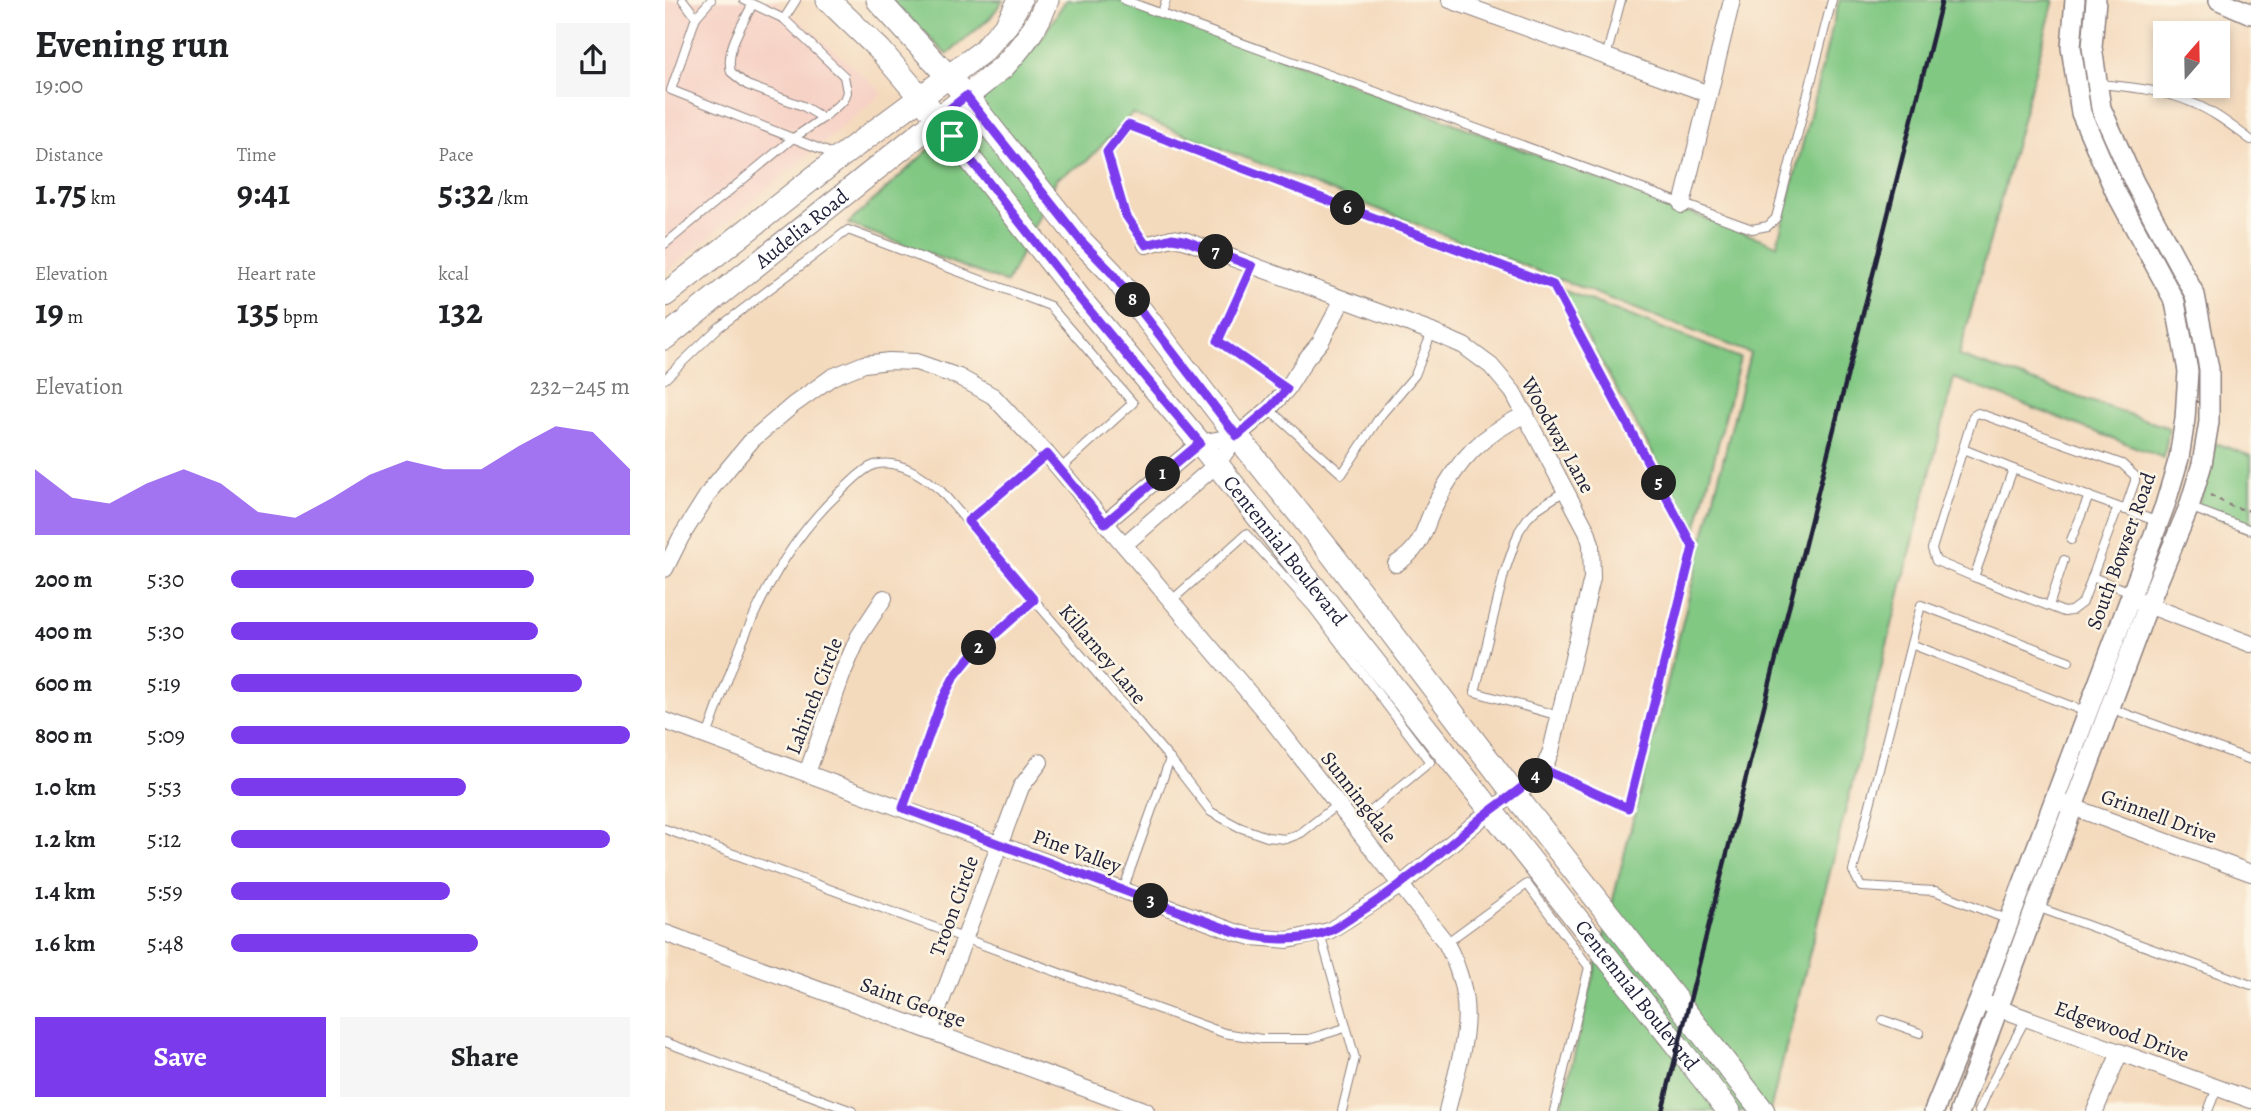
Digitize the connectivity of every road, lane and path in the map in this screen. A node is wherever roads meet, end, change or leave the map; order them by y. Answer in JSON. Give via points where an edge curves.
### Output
{"nodes":[{"id":1,"x":683,"y":0,"type":"edge"},
{"id":2,"x":711,"y":0,"type":"edge"},
{"id":3,"x":744,"y":0,"type":"edge"},
{"id":4,"x":796,"y":0,"type":"edge"},
{"id":5,"x":828,"y":0,"type":"edge"},
{"id":6,"x":878,"y":0,"type":"edge"},
{"id":7,"x":1020,"y":0,"type":"edge"},
{"id":8,"x":1047,"y":0,"type":"edge"},
{"id":9,"x":1124,"y":0,"type":"edge"},
{"id":10,"x":1166,"y":0,"type":"edge"},
{"id":11,"x":1450,"y":0,"type":"edge"},
{"id":12,"x":1621,"y":0,"type":"edge"},
{"id":13,"x":1733,"y":0,"type":"edge"},
{"id":14,"x":1832,"y":0,"type":"edge"},
{"id":15,"x":2074,"y":0,"type":"edge"},
{"id":16,"x":2095,"y":0,"type":"edge"},
{"id":17,"x":2219,"y":0,"type":"edge"},
{"id":18,"x":753,"y":5,"type":"junction"},
{"id":19,"x":1161,"y":13,"type":"junction"},
{"id":20,"x":2251,"y":14,"type":"edge"},
{"id":21,"x":696,"y":17,"type":"junction"},
{"id":22,"x":784,"y":19,"type":"junction"},
{"id":23,"x":1606,"y":57,"type":"junction"},
{"id":24,"x":949,"y":76,"type":"junction"},
{"id":25,"x":2098,"y":84,"type":"junction"},
{"id":26,"x":668,"y":88,"type":"edge"},
{"id":27,"x":1709,"y":94,"type":"junction"},
{"id":28,"x":966,"y":96,"type":"junction"},
{"id":29,"x":920,"y":98,"type":"junction"},
{"id":30,"x":823,"y":118,"type":"junction"},
{"id":31,"x":938,"y":118,"type":"junction"},
{"id":32,"x":792,"y":139,"type":"junction"},
{"id":33,"x":2251,"y":140,"type":"edge"},
{"id":34,"x":840,"y":157,"type":"junction"},
{"id":35,"x":1682,"y":205,"type":"junction"},
{"id":36,"x":665,"y":244,"type":"edge"},
{"id":37,"x":1146,"y":245,"type":"joint"},
{"id":38,"x":1252,"y":266,"type":"junction"},
{"id":39,"x":665,"y":295,"type":"edge"},
{"id":40,"x":1343,"y":299,"type":"junction"},
{"id":41,"x":667,"y":332,"type":"edge"},
{"id":42,"x":1432,"y":332,"type":"junction"},
{"id":43,"x":665,"y":379,"type":"edge"},
{"id":44,"x":1287,"y":389,"type":"junction"},
{"id":45,"x":1269,"y":409,"type":"junction"},
{"id":46,"x":1526,"y":414,"type":"junction"},
{"id":47,"x":1237,"y":436,"type":"junction"},
{"id":48,"x":1200,"y":443,"type":"junction"},
{"id":49,"x":1963,"y":449,"type":"junction"},
{"id":50,"x":1047,"y":454,"type":"junction"},
{"id":51,"x":1217,"y":464,"type":"junction"},
{"id":52,"x":1060,"y":469,"type":"junction"},
{"id":53,"x":2013,"y":469,"type":"junction"},
{"id":54,"x":1566,"y":490,"type":"junction"},
{"id":55,"x":2207,"y":494,"type":"dead end"},
{"id":56,"x":2089,"y":496,"type":"junction"},
{"id":57,"x":2189,"y":507,"type":"junction"},
{"id":58,"x":2122,"y":508,"type":"junction"},
{"id":59,"x":2251,"y":511,"type":"edge"},
{"id":60,"x":968,"y":521,"type":"junction"},
{"id":61,"x":2158,"y":522,"type":"junction"},
{"id":62,"x":1105,"y":523,"type":"junction"},
{"id":63,"x":2251,"y":530,"type":"edge"},
{"id":64,"x":2071,"y":540,"type":"dead end"},
{"id":65,"x":1124,"y":545,"type":"junction"},
{"id":66,"x":670,"y":547,"type":"edge"},
{"id":67,"x":2064,"y":560,"type":"dead end"},
{"id":68,"x":1396,"y":564,"type":"dead end"},
{"id":69,"x":665,"y":569,"type":"edge"},
{"id":70,"x":1974,"y":577,"type":"junction"},
{"id":71,"x":2092,"y":577,"type":"junction"},
{"id":72,"x":2129,"y":595,"type":"junction"},
{"id":73,"x":884,"y":598,"type":"dead end"},
{"id":74,"x":1034,"y":600,"type":"junction"},
{"id":75,"x":1171,"y":601,"type":"junction"},
{"id":76,"x":2049,"y":606,"type":"junction"},
{"id":77,"x":2148,"y":606,"type":"junction"},
{"id":78,"x":1911,"y":644,"type":"junction"},
{"id":79,"x":2251,"y":644,"type":"edge"},
{"id":80,"x":2070,"y":661,"type":"dead end"},
{"id":81,"x":2110,"y":708,"type":"junction"},
{"id":82,"x":2086,"y":712,"type":"junction"},
{"id":83,"x":1559,"y":716,"type":"junction"},
{"id":84,"x":665,"y":720,"type":"edge"},
{"id":85,"x":707,"y":736,"type":"junction"},
{"id":86,"x":1170,"y":760,"type":"junction"},
{"id":87,"x":2251,"y":760,"type":"edge"},
{"id":88,"x":1040,"y":761,"type":"dead end"},
{"id":89,"x":1543,"y":769,"type":"junction"},
{"id":90,"x":807,"y":773,"type":"junction"},
{"id":91,"x":1515,"y":795,"type":"junction"},
{"id":92,"x":2053,"y":799,"type":"junction"},
{"id":93,"x":1338,"y":804,"type":"junction"},
{"id":94,"x":2073,"y":807,"type":"junction"},
{"id":95,"x":903,"y":808,"type":"junction"},
{"id":96,"x":1491,"y":810,"type":"junction"},
{"id":97,"x":1354,"y":825,"type":"junction"},
{"id":98,"x":665,"y":829,"type":"edge"},
{"id":99,"x":999,"y":845,"type":"junction"},
{"id":100,"x":2251,"y":873,"type":"edge"},
{"id":101,"x":1401,"y":885,"type":"junction"},
{"id":102,"x":1122,"y":890,"type":"junction"},
{"id":103,"x":2036,"y":906,"type":"junction"},
{"id":104,"x":2008,"y":920,"type":"junction"},
{"id":105,"x":665,"y":933,"type":"edge"},
{"id":106,"x":1319,"y":933,"type":"junction"},
{"id":107,"x":964,"y":939,"type":"junction"},
{"id":108,"x":1446,"y":943,"type":"junction"},
{"id":109,"x":2251,"y":985,"type":"edge"},
{"id":110,"x":1979,"y":1001,"type":"junction"},
{"id":111,"x":1998,"y":1008,"type":"junction"},
{"id":112,"x":2027,"y":1018,"type":"junction"},
{"id":113,"x":1884,"y":1020,"type":"dead end"},
{"id":114,"x":1345,"y":1028,"type":"junction"},
{"id":115,"x":930,"y":1031,"type":"junction"},
{"id":116,"x":1920,"y":1033,"type":"dead end"},
{"id":117,"x":665,"y":1042,"type":"edge"},
{"id":118,"x":2120,"y":1052,"type":"junction"},
{"id":119,"x":2217,"y":1087,"type":"junction"},
{"id":120,"x":2251,"y":1100,"type":"edge"},
{"id":121,"x":852,"y":1111,"type":"edge"},
{"id":122,"x":1146,"y":1111,"type":"edge"},
{"id":123,"x":1342,"y":1111,"type":"edge"},
{"id":124,"x":1447,"y":1111,"type":"edge"},
{"id":125,"x":1553,"y":1111,"type":"edge"},
{"id":126,"x":1729,"y":1111,"type":"edge"},
{"id":127,"x":1763,"y":1111,"type":"edge"},
{"id":128,"x":1934,"y":1111,"type":"edge"},
{"id":129,"x":1960,"y":1111,"type":"edge"},
{"id":130,"x":1979,"y":1111,"type":"edge"},
{"id":131,"x":2095,"y":1111,"type":"edge"},
{"id":132,"x":2209,"y":1111,"type":"edge"}],
"edges":[{"from":1,"to":21,"type":"lane"},
{"from":2,"to":21,"type":"lane"},
{"from":3,"to":18,"type":"lane"},
{"from":4,"to":22,"type":"lane"},
{"from":5,"to":29,"type":"main road","name":"Centennial Boulevard","via":[[880,50]]},
{"from":6,"to":24,"type":"main road","name":"Centennial Boulevard"},
{"from":7,"to":24,"type":"main road","name":"Audelia Road","via":[[1007,24],[983,51]]},
{"from":8,"to":28,"type":"main road","name":"Audelia Road","via":[[1029,38],[1003,67]]},
{"from":9,"to":19,"type":"lane"},
{"from":10,"to":19,"type":"lane"},
{"from":11,"to":23,"type":"street"},
{"from":12,"to":23,"type":"lane"},
{"from":13,"to":27,"type":"street"},
{"from":14,"to":35,"type":"lane","via":[[1773,223],[1752,229]]},
{"from":15,"to":61,"type":"street","name":"South Bowser Road","via":[[2071,47],[2081,113],[2115,191],[2175,302],[2188,371],[2179,458]]},
{"from":16,"to":25,"type":"street","name":"South Bowser Road","via":[[2092,47]]},
{"from":17,"to":20,"type":"street"},
{"from":18,"to":22,"type":"lane"},
{"from":18,"to":30,"type":"lane","via":[[728,58],[731,72],[747,85]]},
{"from":19,"to":35,"type":"lane"},
{"from":21,"to":26,"type":"lane"},
{"from":22,"to":30,"type":"lane","via":[[844,76],[844,100]]},
{"from":23,"to":27,"type":"street"},
{"from":24,"to":28,"type":"main road","name":"Centennial Boulevard"},
{"from":24,"to":29,"type":"main road","name":"Audelia Road"},
{"from":25,"to":33,"type":"lane","via":[[2132,87],[2196,104]]},
{"from":25,"to":57,"type":"street","name":"South Bowser Road","via":[[2101,108],[2134,182],[2195,295],[2209,369],[2209,422]]},
{"from":26,"to":32,"type":"lane"},
{"from":27,"to":35,"type":"street"},
{"from":28,"to":31,"type":"main road","name":"Audelia Road"},
{"from":28,"to":47,"type":"main road","name":"Centennial Boulevard","via":[[1081,241],[1112,273]]},
{"from":29,"to":31,"type":"main road","name":"Centennial Boulevard"},
{"from":29,"to":34,"type":"main road","name":"Audelia Road"},
{"from":30,"to":32,"type":"lane"},
{"from":31,"to":41,"type":"main road","name":"Audelia Road"},
{"from":31,"to":48,"type":"main road","name":"Centennial Boulevard"},
{"from":32,"to":34,"type":"lane"},
{"from":32,"to":36,"type":"lane"},
{"from":34,"to":39,"type":"main road","name":"Audelia Road"},
{"from":37,"to":38,"type":"street","name":"Woodway Lane","via":[[1172,238],[1184,240]]},
{"from":37,"to":89,"type":"lane","via":[[1125,214],[1107,152],[1128,125],[1553,285],[1693,547],[1628,808]]},
{"from":38,"to":40,"type":"street","name":"Woodway Lane"},
{"from":38,"to":44,"type":"lane","via":[[1218,341]]},
{"from":40,"to":42,"type":"street","name":"Woodway Lane"},
{"from":40,"to":44,"type":"street","via":[[1321,341]]},
{"from":42,"to":45,"type":"lane","via":[[1415,376],[1381,415],[1342,474]]},
{"from":42,"to":46,"type":"street","name":"Woodway Lane","via":[[1464,346],[1491,366]]},
{"from":43,"to":52,"type":"lane","via":[[718,328],[848,230],[1050,306],[1133,403]]},
{"from":44,"to":45,"type":"street"},
{"from":45,"to":47,"type":"street"},
{"from":46,"to":54,"type":"street","name":"Woodway Lane"},
{"from":46,"to":68,"type":"street","via":[[1469,452],[1450,476],[1422,538],[1410,555]]},
{"from":47,"to":48,"type":"street"},
{"from":47,"to":51,"type":"street"},
{"from":47,"to":91,"type":"main road","name":"Centennial Boulevard"},
{"from":48,"to":51,"type":"main road","name":"Centennial Boulevard"},
{"from":48,"to":62,"type":"street"},
{"from":49,"to":53,"type":"lane"},
{"from":49,"to":58,"type":"lane","via":[[1978,413],[2122,464],[2135,481]]},
{"from":49,"to":70,"type":"lane","via":[[1932,549],[1936,561]]},
{"from":50,"to":52,"type":"street","name":"Sunningdale"},
{"from":50,"to":60,"type":"lane"},
{"from":50,"to":66,"type":"street","name":"Sunningdale","via":[[993,396],[960,377],[916,362],[864,364],[832,377],[752,440]]},
{"from":51,"to":65,"type":"street"},
{"from":51,"to":96,"type":"main road","name":"Centennial Boulevard"},
{"from":52,"to":62,"type":"street","name":"Sunningdale"},
{"from":53,"to":56,"type":"lane"},
{"from":53,"to":70,"type":"lane"},
{"from":54,"to":83,"type":"street","name":"Woodway Lane","via":[[1591,544],[1593,578]]},
{"from":54,"to":83,"type":"lane","via":[[1537,509],[1519,531],[1475,692]]},
{"from":55,"to":59,"type":"path"},
{"from":56,"to":58,"type":"lane"},
{"from":56,"to":64,"type":"lane"},
{"from":57,"to":63,"type":"lane"},
{"from":57,"to":77,"type":"street","name":"South Bowser Road"},
{"from":58,"to":61,"type":"lane"},
{"from":58,"to":71,"type":"lane"},
{"from":60,"to":74,"type":"lane","name":"Killarney Lane"},
{"from":60,"to":85,"type":"lane","name":"Killarney Lane","via":[[934,484],[907,469],[873,466],[859,475],[797,538],[767,587],[742,639]]},
{"from":61,"to":72,"type":"street","name":"South Bowser Road"},
{"from":62,"to":65,"type":"street","name":"Sunningdale"},
{"from":65,"to":75,"type":"street","name":"Sunningdale"},
{"from":66,"to":69,"type":"street","name":"Sunningdale"},
{"from":67,"to":76,"type":"lane"},
{"from":70,"to":76,"type":"lane"},
{"from":71,"to":72,"type":"lane"},
{"from":71,"to":76,"type":"lane","via":[[2078,608],[2064,612]]},
{"from":72,"to":77,"type":"street"},
{"from":72,"to":82,"type":"street","name":"South Bowser Road"},
{"from":73,"to":90,"type":"street","name":"Lahinch Circle","via":[[844,670]]},
{"from":74,"to":86,"type":"lane","name":"Killarney Lane"},
{"from":74,"to":95,"type":"lane","via":[[954,677]]},
{"from":75,"to":93,"type":"street","name":"Sunningdale"},
{"from":75,"to":97,"type":"lane","via":[[1246,534],[1313,608],[1430,762]]},
{"from":77,"to":79,"type":"street"},
{"from":77,"to":81,"type":"street","name":"South Bowser Road"},
{"from":78,"to":80,"type":"lane","via":[[1921,605]]},
{"from":78,"to":82,"type":"lane"},
{"from":78,"to":104,"type":"lane","via":[[1853,871],[1861,887],[1935,891]]},
{"from":81,"to":87,"type":"lane"},
{"from":81,"to":94,"type":"street","name":"South Bowser Road"},
{"from":82,"to":92,"type":"street","name":"South Bowser Road"},
{"from":83,"to":89,"type":"street","name":"Woodway Lane"},
{"from":84,"to":85,"type":"street","name":"Pine Valley"},
{"from":85,"to":90,"type":"street","name":"Pine Valley"},
{"from":86,"to":93,"type":"lane","name":"Killarney Lane","via":[[1211,812],[1267,837],[1286,839],[1301,834]]},
{"from":86,"to":102,"type":"lane"},
{"from":88,"to":99,"type":"street","name":"Troon Circle","via":[[1021,787]]},
{"from":89,"to":91,"type":"street","name":"Woodway Lane"},
{"from":90,"to":95,"type":"street","name":"Pine Valley"},
{"from":91,"to":96,"type":"street","name":"Woodway Lane"},
{"from":91,"to":127,"type":"main road","name":"Centennial Boulevard"},
{"from":92,"to":94,"type":"street","name":"Grinnell Drive"},
{"from":92,"to":104,"type":"street","name":"South Bowser Road"},
{"from":93,"to":97,"type":"street","name":"Sunningdale"},
{"from":94,"to":100,"type":"street","name":"Grinnell Drive"},
{"from":94,"to":103,"type":"street","name":"South Bowser Road"},
{"from":95,"to":99,"type":"street","name":"Pine Valley"},
{"from":96,"to":101,"type":"street","name":"Pine Valley"},
{"from":96,"to":126,"type":"main road","name":"Centennial Boulevard"},
{"from":97,"to":101,"type":"street","name":"Sunningdale"},
{"from":98,"to":107,"type":"lane"},
{"from":99,"to":102,"type":"street","name":"Pine Valley"},
{"from":99,"to":107,"type":"street","name":"Troon Circle"},
{"from":101,"to":106,"type":"street","name":"Pine Valley"},
{"from":101,"to":108,"type":"street","name":"Sunningdale"},
{"from":102,"to":106,"type":"street","name":"Pine Valley","via":[[1252,937],[1288,940]]},
{"from":103,"to":109,"type":"lane"},
{"from":103,"to":111,"type":"street","name":"South Bowser Road"},
{"from":104,"to":110,"type":"street","name":"South Bowser Road"},
{"from":105,"to":115,"type":"street","name":"Saint George"},
{"from":106,"to":114,"type":"lane"},
{"from":107,"to":114,"type":"lane","via":[[1224,1033],[1309,1039]]},
{"from":107,"to":115,"type":"street","name":"Troon Circle"},
{"from":108,"to":124,"type":"street","name":"Sunningdale","via":[[1466,1001],[1466,1036]]},
{"from":108,"to":125,"type":"lane","via":[[1527,884],[1589,967]]},
{"from":110,"to":111,"type":"street","name":"Edgewood Drive"},
{"from":110,"to":128,"type":"street","name":"South Bowser Road"},
{"from":111,"to":112,"type":"street","name":"Edgewood Drive"},
{"from":111,"to":129,"type":"street","name":"South Bowser Road"},
{"from":112,"to":118,"type":"street","name":"Edgewood Drive"},
{"from":112,"to":130,"type":"lane"},
{"from":113,"to":116,"type":"lane"},
{"from":114,"to":123,"type":"lane","via":[[1355,1058]]},
{"from":115,"to":122,"type":"street","name":"Saint George"},
{"from":117,"to":121,"type":"lane"},
{"from":118,"to":119,"type":"street","name":"Edgewood Drive"},
{"from":118,"to":131,"type":"street"},
{"from":119,"to":120,"type":"street","name":"Edgewood Drive"},
{"from":119,"to":132,"type":"lane"}]}
